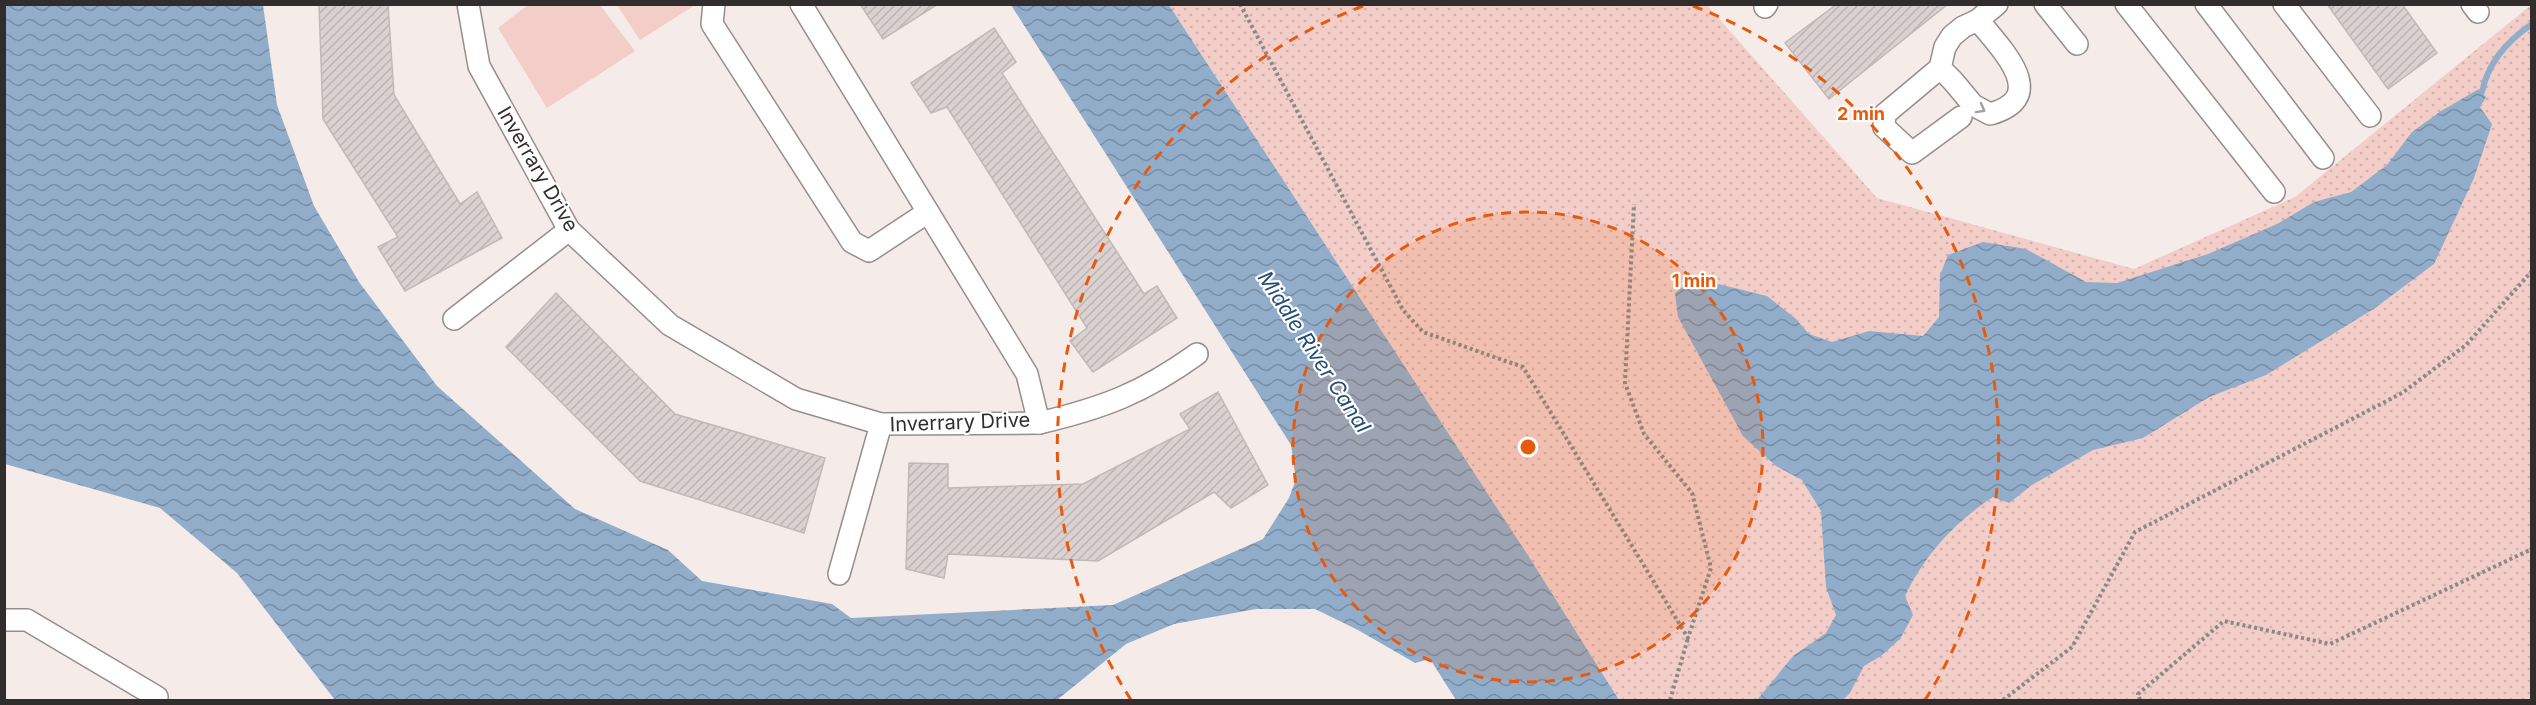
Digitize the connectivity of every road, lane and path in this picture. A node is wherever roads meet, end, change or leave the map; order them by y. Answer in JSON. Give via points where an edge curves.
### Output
{"nodes":[{"id":1,"x":468,"y":4,"type":"edge"},
{"id":2,"x":714,"y":4,"type":"edge"},
{"id":3,"x":801,"y":4,"type":"edge"},
{"id":4,"x":1240,"y":4,"type":"edge"},
{"id":5,"x":1997,"y":4,"type":"edge"},
{"id":6,"x":2045,"y":4,"type":"edge"},
{"id":7,"x":2126,"y":4,"type":"edge"},
{"id":8,"x":2206,"y":4,"type":"edge"},
{"id":9,"x":2284,"y":4,"type":"edge"},
{"id":10,"x":1978,"y":20,"type":"junction"},
{"id":11,"x":2077,"y":44,"type":"dead end"},
{"id":12,"x":1940,"y":68,"type":"junction"},
{"id":13,"x":2370,"y":116,"type":"dead end"},
{"id":14,"x":1961,"y":117,"type":"dead end"},
{"id":15,"x":2323,"y":158,"type":"dead end"},
{"id":16,"x":2274,"y":192,"type":"dead end"},
{"id":17,"x":1634,"y":204,"type":"dead end"},
{"id":18,"x":928,"y":212,"type":"junction"},
{"id":19,"x":569,"y":230,"type":"junction"},
{"id":20,"x":2532,"y":271,"type":"edge"},
{"id":21,"x":454,"y":319,"type":"dead end"},
{"id":22,"x":1197,"y":354,"type":"dead end"},
{"id":23,"x":1039,"y":423,"type":"junction"},
{"id":24,"x":881,"y":424,"type":"junction"},
{"id":25,"x":2532,"y":549,"type":"edge"},
{"id":26,"x":839,"y":574,"type":"dead end"},
{"id":27,"x":4,"y":620,"type":"edge"},
{"id":28,"x":1688,"y":638,"type":"junction"},
{"id":29,"x":157,"y":697,"type":"dead end"},
{"id":30,"x":1670,"y":700,"type":"edge"},
{"id":31,"x":2003,"y":700,"type":"edge"},
{"id":32,"x":2140,"y":700,"type":"edge"}],
"edges":[{"from":1,"to":19,"type":"street","name":"Inverrary Drive","via":[[479,66]]},
{"from":2,"to":18,"type":"street","via":[[712,24],[852,242],[869,251]]},
{"from":3,"to":18,"type":"street","name":"Inverrary Drive"},
{"from":4,"to":28,"type":"path","via":[[1403,310],[1423,332],[1523,367]]},
{"from":5,"to":10,"type":"street"},
{"from":6,"to":11,"type":"street"},
{"from":7,"to":16,"type":"street"},
{"from":8,"to":15,"type":"street"},
{"from":9,"to":13,"type":"street"},
{"from":10,"to":12,"type":"street","via":[[1952,36]]},
{"from":12,"to":10,"type":"street","one_way":true,"via":[[1980,111],[1990,114],[2012,105],[2019,95],[2017,70]]},
{"from":12,"to":14,"type":"street","via":[[1885,114],[1884,127],[1912,153]]},
{"from":17,"to":28,"type":"path","via":[[1625,383],[1644,434],[1692,493],[1711,568]]},
{"from":18,"to":23,"type":"street","name":"Inverrary Drive","via":[[1027,374]]},
{"from":19,"to":21,"type":"street"},
{"from":19,"to":24,"type":"street","name":"Inverrary Drive","via":[[670,325],[796,399]]},
{"from":20,"to":31,"type":"path","via":[[2466,345],[2402,393],[2136,532],[2072,647]]},
{"from":22,"to":23,"type":"street","via":[[1163,379],[1123,399]]},
{"from":23,"to":24,"type":"street","name":"Inverrary Drive"},
{"from":24,"to":26,"type":"street"},
{"from":25,"to":32,"type":"path","via":[[2330,644],[2224,621],[2138,694]]},
{"from":27,"to":29,"type":"street","via":[[27,620]]},
{"from":28,"to":30,"type":"path"}]}
